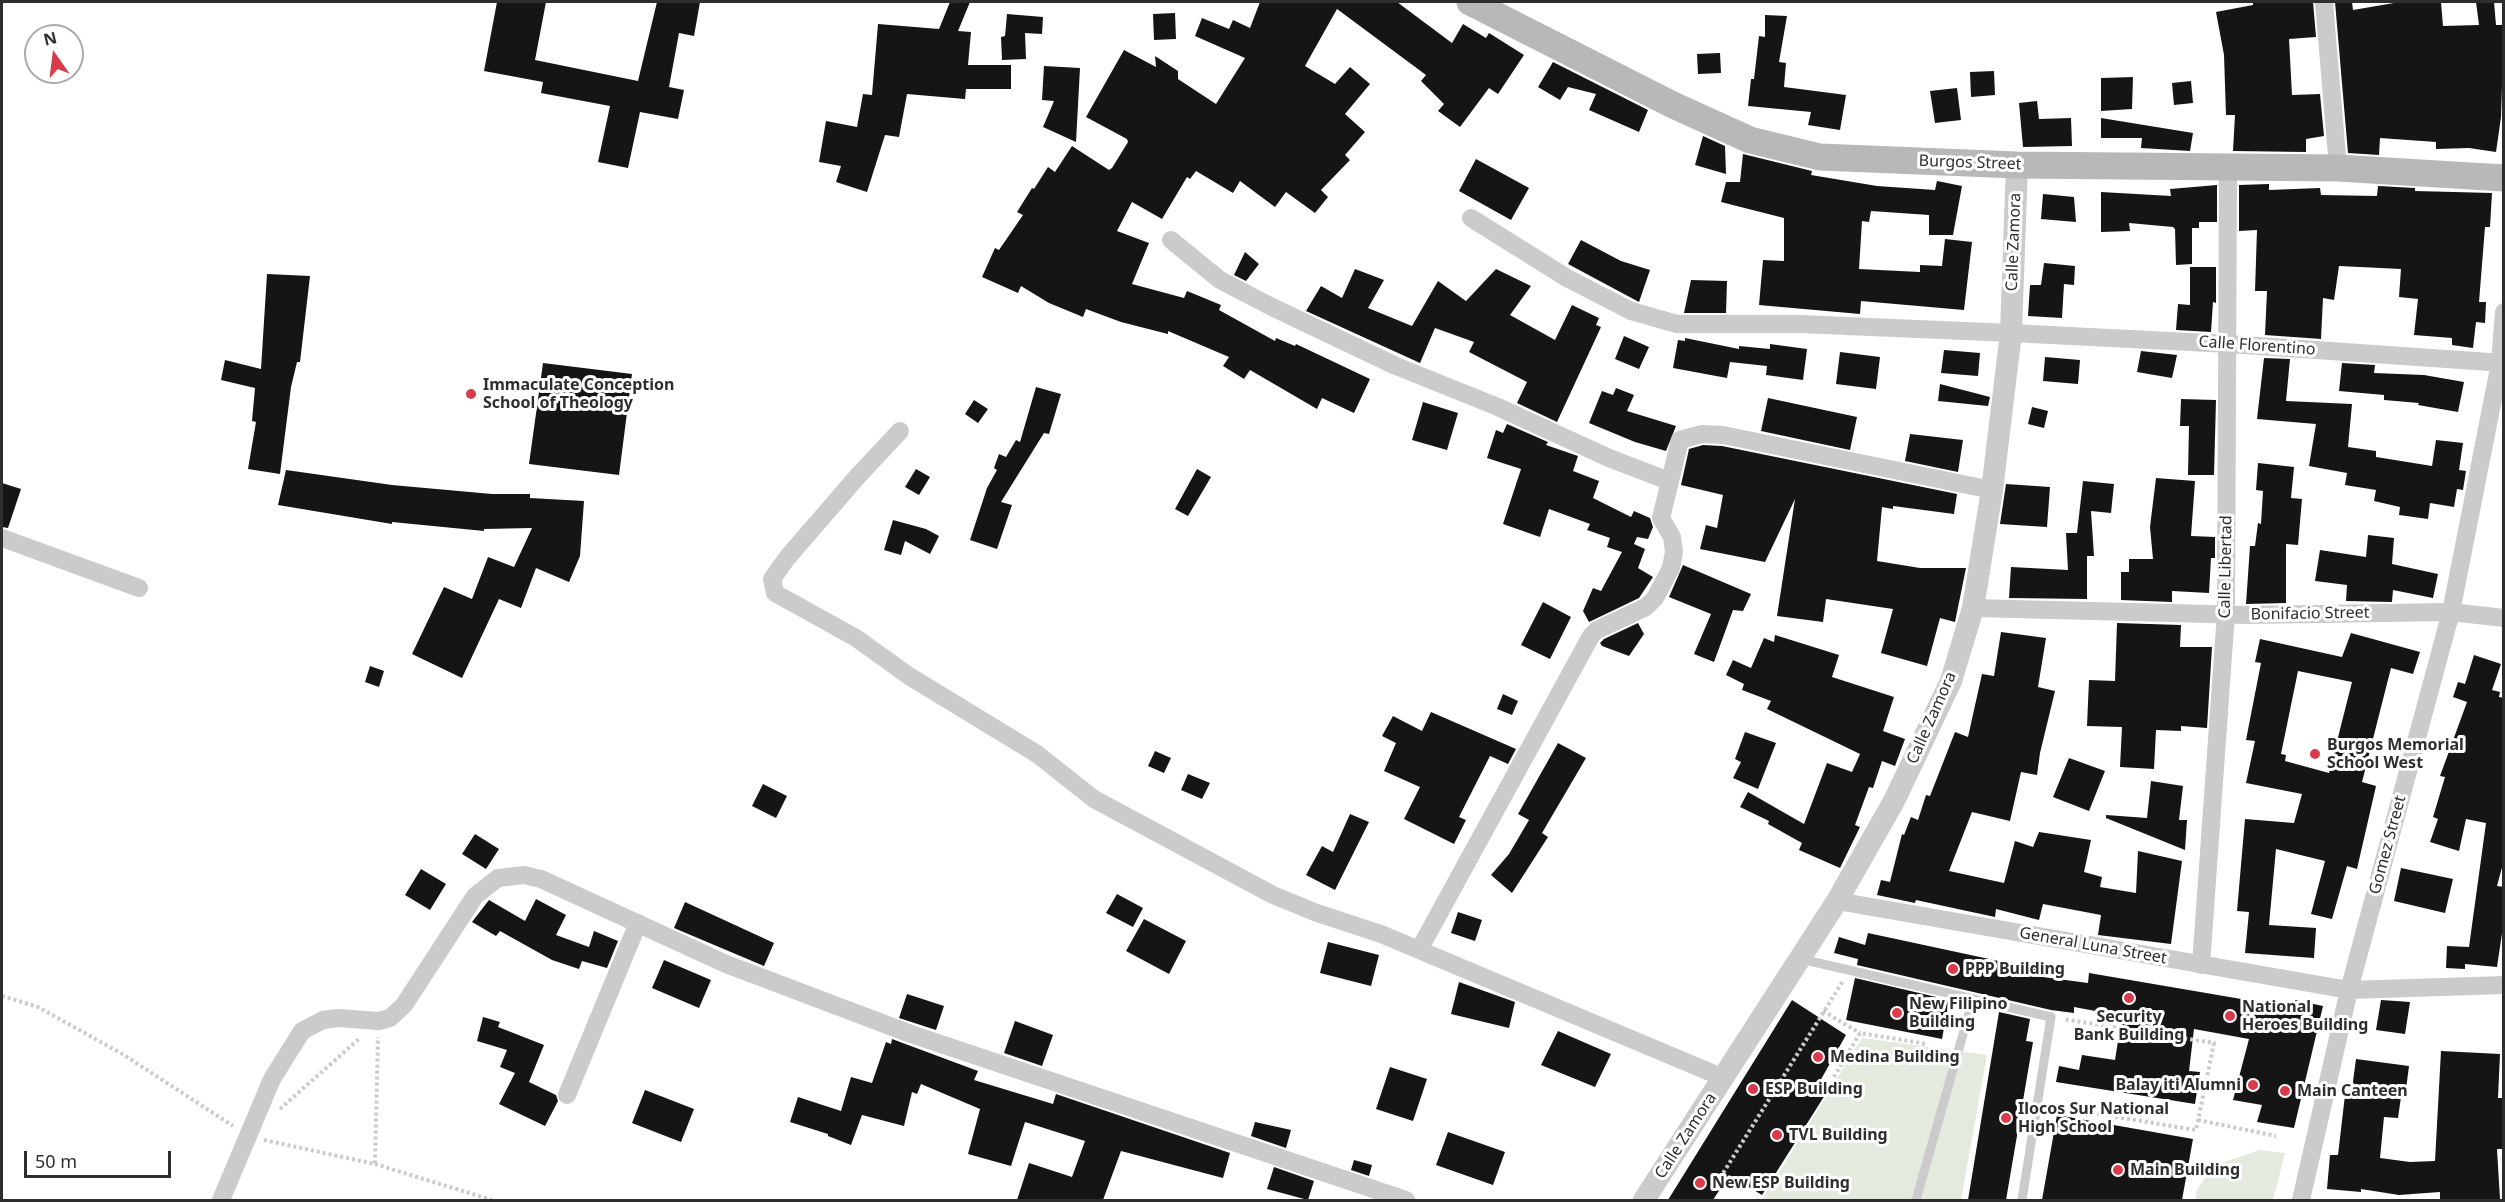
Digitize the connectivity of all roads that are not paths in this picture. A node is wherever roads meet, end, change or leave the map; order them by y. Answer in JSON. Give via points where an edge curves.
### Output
{"nodes":[{"id":1,"x":1470,"y":2,"type":"edge"},
{"id":2,"x":2324,"y":2,"type":"edge"},
{"id":3,"x":2017,"y":165,"type":"junction"},
{"id":4,"x":2228,"y":168,"type":"junction"},
{"id":5,"x":2338,"y":168,"type":"junction"},
{"id":6,"x":2504,"y":178,"type":"edge"},
{"id":7,"x":1471,"y":218,"type":"dead end"},
{"id":8,"x":1171,"y":240,"type":"dead end"},
{"id":9,"x":2504,"y":312,"type":"edge"},
{"id":10,"x":2011,"y":333,"type":"junction"},
{"id":11,"x":2229,"y":344,"type":"junction"},
{"id":12,"x":2502,"y":363,"type":"edge"},
{"id":13,"x":900,"y":431,"type":"dead end"},
{"id":14,"x":1669,"y":481,"type":"junction"},
{"id":15,"x":1992,"y":490,"type":"junction"},
{"id":16,"x":2,"y":538,"type":"edge"},
{"id":17,"x":139,"y":588,"type":"dead end"},
{"id":18,"x":1973,"y":608,"type":"junction"},
{"id":19,"x":2451,"y":612,"type":"junction"},
{"id":20,"x":2226,"y":613,"type":"junction"},
{"id":21,"x":2504,"y":618,"type":"edge"},
{"id":22,"x":1837,"y":902,"type":"junction"},
{"id":23,"x":638,"y":924,"type":"junction"},
{"id":24,"x":1419,"y":950,"type":"junction"},
{"id":25,"x":1800,"y":959,"type":"junction"},
{"id":26,"x":2201,"y":965,"type":"junction"},
{"id":27,"x":2504,"y":985,"type":"edge"},
{"id":28,"x":2349,"y":990,"type":"junction"},
{"id":29,"x":1973,"y":999,"type":"junction"},
{"id":30,"x":1724,"y":1078,"type":"junction"},
{"id":31,"x":567,"y":1095,"type":"dead end"},
{"id":32,"x":221,"y":1200,"type":"edge"},
{"id":33,"x":1407,"y":1200,"type":"edge"},
{"id":34,"x":1644,"y":1200,"type":"edge"},
{"id":35,"x":1916,"y":1200,"type":"edge"},
{"id":36,"x":2022,"y":1200,"type":"edge"},
{"id":37,"x":2301,"y":1200,"type":"edge"}],
"edges":[{"from":1,"to":3,"type":"main road","name":"Burgos Street","via":[[1750,140],[1820,157]]},
{"from":2,"to":5,"type":"street"},
{"from":3,"to":4,"type":"main road","name":"Burgos Street"},
{"from":3,"to":10,"type":"street","name":"Calle Zamora"},
{"from":4,"to":5,"type":"main road","name":"Burgos Street"},
{"from":4,"to":11,"type":"street","name":"Calle Libertad"},
{"from":5,"to":6,"type":"main road","name":"Burgos Street"},
{"from":7,"to":10,"type":"street","name":"Calle Florentino","via":[[1567,278],[1653,319],[1677,324],[1800,324]]},
{"from":8,"to":14,"type":"street","via":[[1220,280],[1272,307],[1396,366]]},
{"from":9,"to":12,"type":"street","name":"Gomez Street"},
{"from":10,"to":11,"type":"street","name":"Calle Florentino"},
{"from":10,"to":15,"type":"street","name":"Calle Zamora"},
{"from":11,"to":12,"type":"street","name":"Calle Florentino"},
{"from":11,"to":20,"type":"street","name":"Calle Libertad"},
{"from":12,"to":19,"type":"street","name":"Gomez Street"},
{"from":13,"to":24,"type":"street","via":[[771,579],[775,593],[856,638],[909,676],[1037,754],[1094,799],[1150,831],[1273,894]]},
{"from":14,"to":15,"type":"street","via":[[1680,440],[1702,434],[1760,441]]},
{"from":14,"to":24,"type":"street","via":[[1661,518],[1672,537],[1671,568],[1646,607],[1591,636]]},
{"from":15,"to":18,"type":"street","name":"Calle Zamora"},
{"from":16,"to":17,"type":"street"},
{"from":18,"to":20,"type":"street","name":"Bonifacio Street"},
{"from":18,"to":22,"type":"street","name":"Calle Zamora","via":[[1951,681],[1894,801]]},
{"from":19,"to":20,"type":"street","name":"Bonifacio Street"},
{"from":19,"to":21,"type":"street","name":"Bonifacio Street"},
{"from":19,"to":28,"type":"street","name":"Gomez Street"},
{"from":20,"to":26,"type":"street","name":"Calle Libertad"},
{"from":22,"to":25,"type":"street","name":"Calle Zamora"},
{"from":22,"to":26,"type":"street","name":"General Luna Street"},
{"from":23,"to":31,"type":"street"},
{"from":23,"to":32,"type":"street","via":[[541,879],[524,875],[498,878],[475,896],[404,1005],[390,1018],[379,1022],[338,1018],[312,1024],[302,1031],[272,1079]]},
{"from":23,"to":33,"type":"street","via":[[726,964],[911,1034]]},
{"from":24,"to":30,"type":"street"},
{"from":25,"to":29,"type":"lane"},
{"from":25,"to":30,"type":"street","name":"Calle Zamora"},
{"from":26,"to":28,"type":"street","name":"General Luna Street"},
{"from":27,"to":28,"type":"street","name":"General Luna Street"},
{"from":28,"to":37,"type":"street","name":"Gomez Street"},
{"from":29,"to":35,"type":"lane"},
{"from":29,"to":36,"type":"lane","via":[[2051,1017]]},
{"from":30,"to":34,"type":"street","name":"Calle Zamora"}]}
